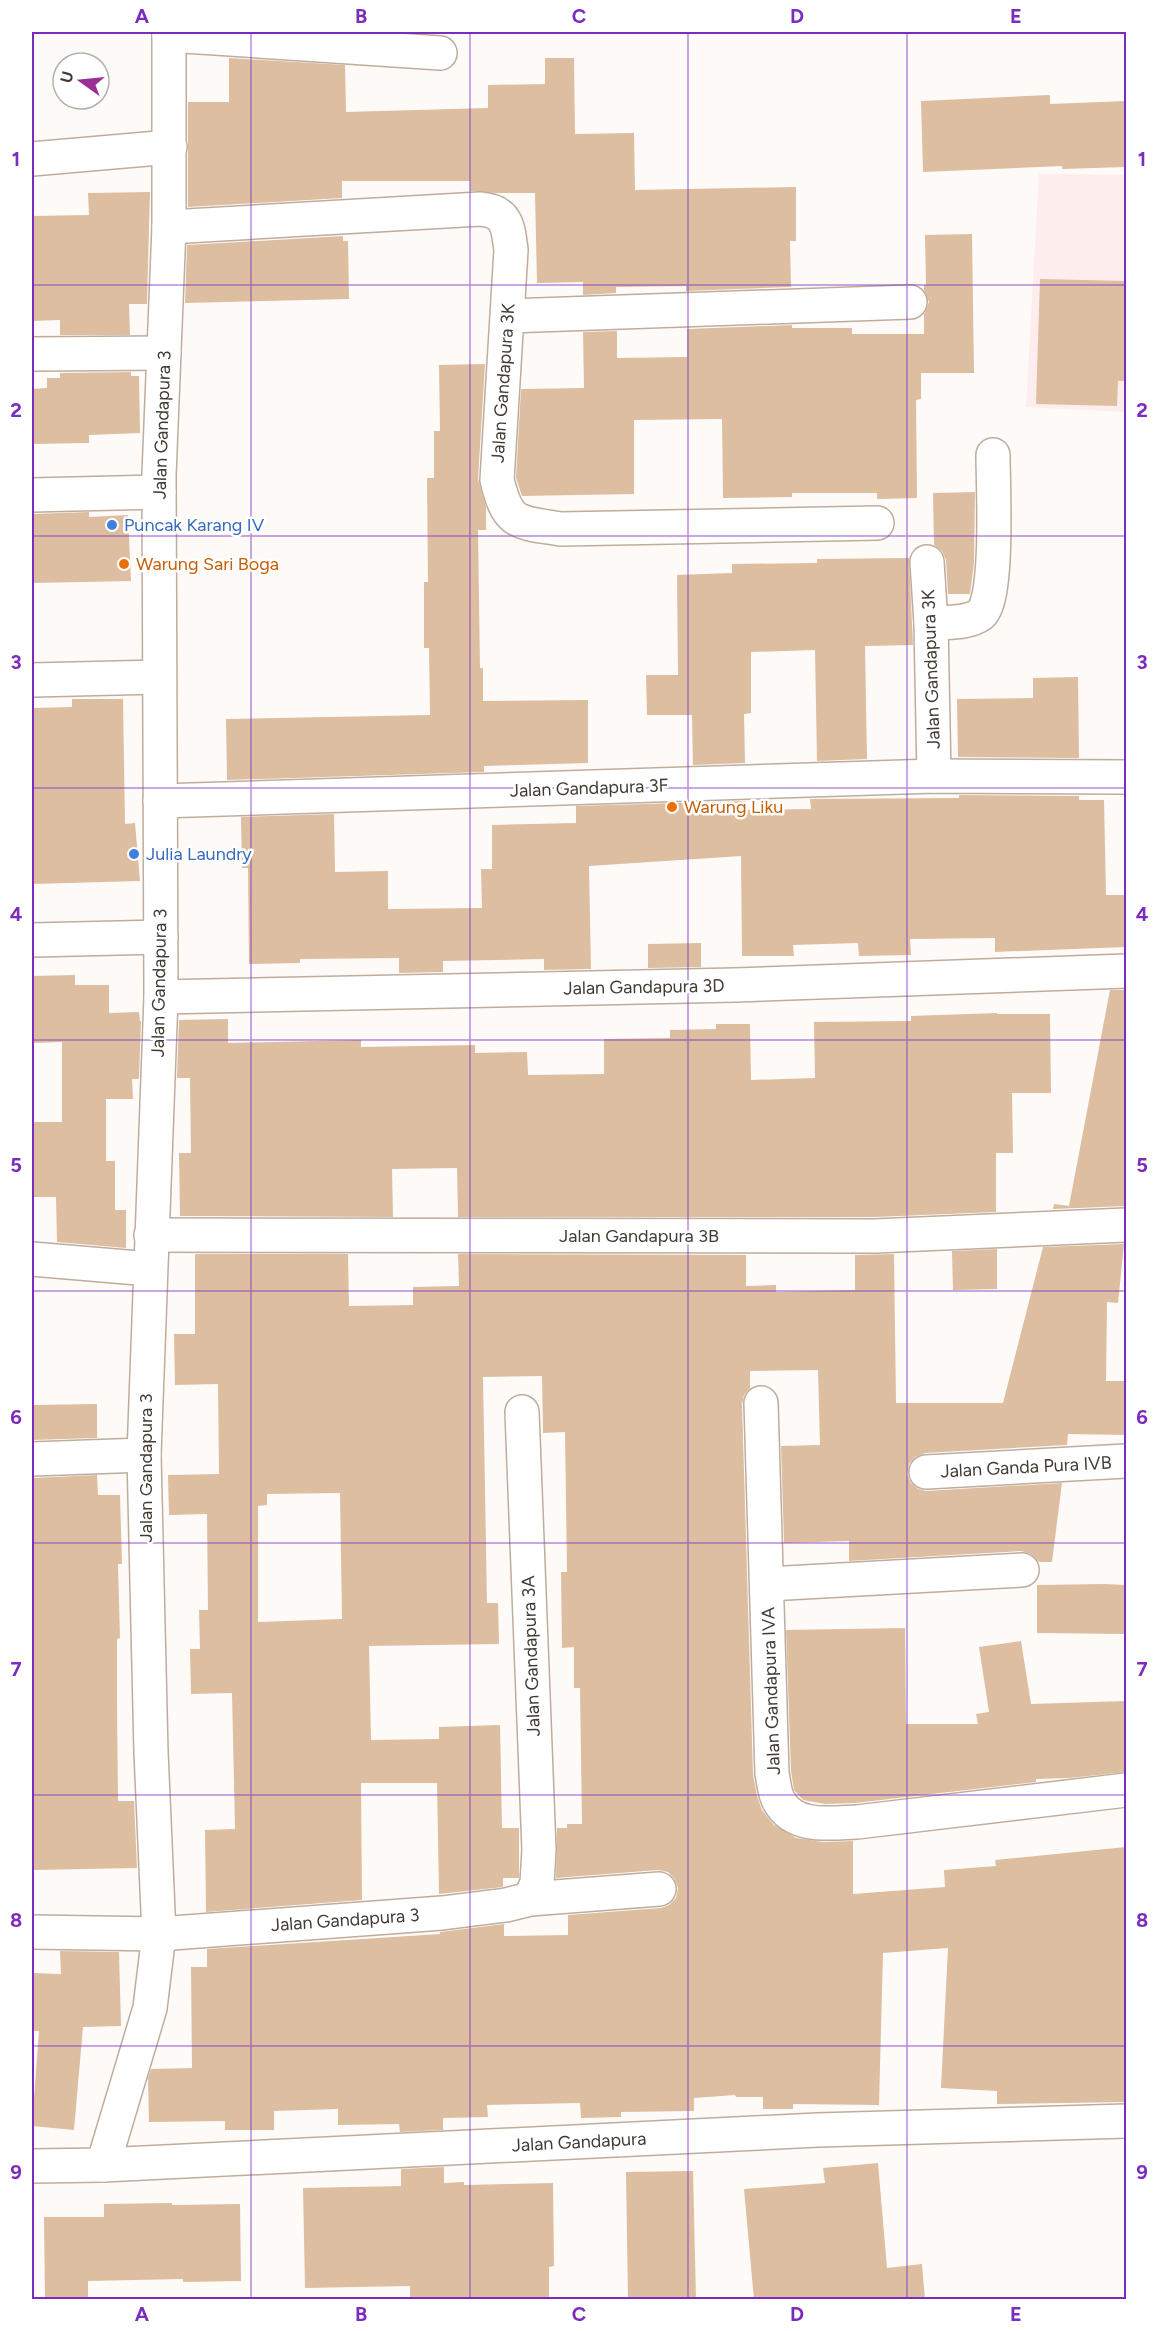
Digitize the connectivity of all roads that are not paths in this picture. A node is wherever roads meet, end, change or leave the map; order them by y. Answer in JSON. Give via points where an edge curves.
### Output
{"nodes":[{"id":1,"x":169,"y":33,"type":"edge"},
{"id":2,"x":440,"y":53,"type":"dead end"},
{"id":3,"x":170,"y":147,"type":"junction"},
{"id":4,"x":32,"y":159,"type":"edge"},
{"id":5,"x":169,"y":227,"type":"junction"},
{"id":6,"x":910,"y":302,"type":"dead end"},
{"id":7,"x":508,"y":316,"type":"junction"},
{"id":8,"x":164,"y":353,"type":"junction"},
{"id":9,"x":32,"y":354,"type":"edge"},
{"id":10,"x":993,"y":454,"type":"dead end"},
{"id":11,"x":159,"y":492,"type":"junction"},
{"id":12,"x":32,"y":495,"type":"edge"},
{"id":13,"x":877,"y":523,"type":"dead end"},
{"id":14,"x":927,"y":562,"type":"dead end"},
{"id":15,"x":931,"y":622,"type":"junction"},
{"id":16,"x":159,"y":676,"type":"junction"},
{"id":17,"x":32,"y":680,"type":"edge"},
{"id":18,"x":934,"y":776,"type":"junction"},
{"id":19,"x":1126,"y":777,"type":"edge"},
{"id":20,"x":160,"y":801,"type":"junction"},
{"id":21,"x":161,"y":937,"type":"junction"},
{"id":22,"x":32,"y":940,"type":"edge"},
{"id":23,"x":1126,"y":971,"type":"edge"},
{"id":24,"x":161,"y":997,"type":"junction"},
{"id":25,"x":1126,"y":1225,"type":"edge"},
{"id":26,"x":151,"y":1235,"type":"junction"},
{"id":27,"x":32,"y":1259,"type":"edge"},
{"id":28,"x":150,"y":1269,"type":"junction"},
{"id":29,"x":761,"y":1402,"type":"dead end"},
{"id":30,"x":522,"y":1412,"type":"dead end"},
{"id":31,"x":144,"y":1455,"type":"junction"},
{"id":32,"x":32,"y":1459,"type":"edge"},
{"id":33,"x":1126,"y":1461,"type":"edge"},
{"id":34,"x":926,"y":1472,"type":"dead end"},
{"id":35,"x":1022,"y":1570,"type":"dead end"},
{"id":36,"x":768,"y":1584,"type":"junction"},
{"id":37,"x":1126,"y":1790,"type":"edge"},
{"id":38,"x":659,"y":1890,"type":"dead end"},
{"id":39,"x":530,"y":1899,"type":"junction"},
{"id":40,"x":32,"y":1932,"type":"edge"},
{"id":41,"x":159,"y":1934,"type":"junction"},
{"id":42,"x":1126,"y":2121,"type":"edge"},
{"id":43,"x":103,"y":2165,"type":"junction"},
{"id":44,"x":32,"y":2166,"type":"edge"}],
"edges":[{"from":1,"to":2,"type":"street"},
{"from":1,"to":3,"type":"street","name":"Jalan Gandapura 3"},
{"from":3,"to":4,"type":"street"},
{"from":3,"to":5,"type":"street","name":"Jalan Gandapura 3"},
{"from":5,"to":7,"type":"street","name":"Jalan Gandapura 3K","via":[[492,210],[502,216],[509,232]]},
{"from":5,"to":8,"type":"street","name":"Jalan Gandapura 3"},
{"from":6,"to":7,"type":"street"},
{"from":7,"to":13,"type":"street","name":"Jalan Gandapura 3K","via":[[497,480],[504,506],[516,520],[561,529]]},
{"from":8,"to":9,"type":"street"},
{"from":8,"to":11,"type":"street","name":"Jalan Gandapura 3"},
{"from":10,"to":15,"type":"street","via":[[990,597],[983,613],[972,620]]},
{"from":11,"to":12,"type":"street"},
{"from":11,"to":16,"type":"street","name":"Jalan Gandapura 3"},
{"from":14,"to":15,"type":"street","name":"Jalan Gandapura 3K"},
{"from":15,"to":18,"type":"street","name":"Jalan Gandapura 3K"},
{"from":16,"to":17,"type":"street"},
{"from":16,"to":20,"type":"street","name":"Jalan Gandapura 3"},
{"from":18,"to":19,"type":"street","name":"Jalan Gandapura 3F"},
{"from":18,"to":20,"type":"street","name":"Jalan Gandapura 3F"},
{"from":20,"to":21,"type":"street","name":"Jalan Gandapura 3"},
{"from":21,"to":22,"type":"street"},
{"from":21,"to":24,"type":"street","name":"Jalan Gandapura 3"},
{"from":23,"to":24,"type":"street","name":"Jalan Gandapura 3D","via":[[735,985]]},
{"from":24,"to":26,"type":"street","name":"Jalan Gandapura 3"},
{"from":25,"to":26,"type":"street","name":"Jalan Gandapura 3B","via":[[875,1236]]},
{"from":26,"to":28,"type":"street","name":"Jalan Gandapura 3"},
{"from":27,"to":28,"type":"street"},
{"from":28,"to":31,"type":"street","name":"Jalan Gandapura 3"},
{"from":29,"to":36,"type":"street","name":"Jalan Gandapura IVA"},
{"from":30,"to":39,"type":"street","name":"Jalan Gandapura 3A","via":[[539,1850],[537,1883]]},
{"from":31,"to":32,"type":"street"},
{"from":31,"to":41,"type":"street","name":"Jalan Gandapura 3"},
{"from":33,"to":34,"type":"street","name":"Jalan Ganda Pura IVB"},
{"from":35,"to":36,"type":"street"},
{"from":36,"to":37,"type":"street","name":"Jalan Gandapura IVA","via":[[772,1773],[778,1800],[789,1815],[816,1823],[857,1822]]},
{"from":38,"to":39,"type":"street","name":"Jalan Gandapura 3"},
{"from":39,"to":41,"type":"street","name":"Jalan Gandapura 3","via":[[442,1912]]},
{"from":40,"to":41,"type":"street"},
{"from":41,"to":43,"type":"street","name":"Jalan Gandapura 3","via":[[150,2008]]},
{"from":42,"to":43,"type":"street","name":"Jalan Gandapura","via":[[818,2130]]},
{"from":43,"to":44,"type":"street","name":"Jalan Gandapura"}]}
